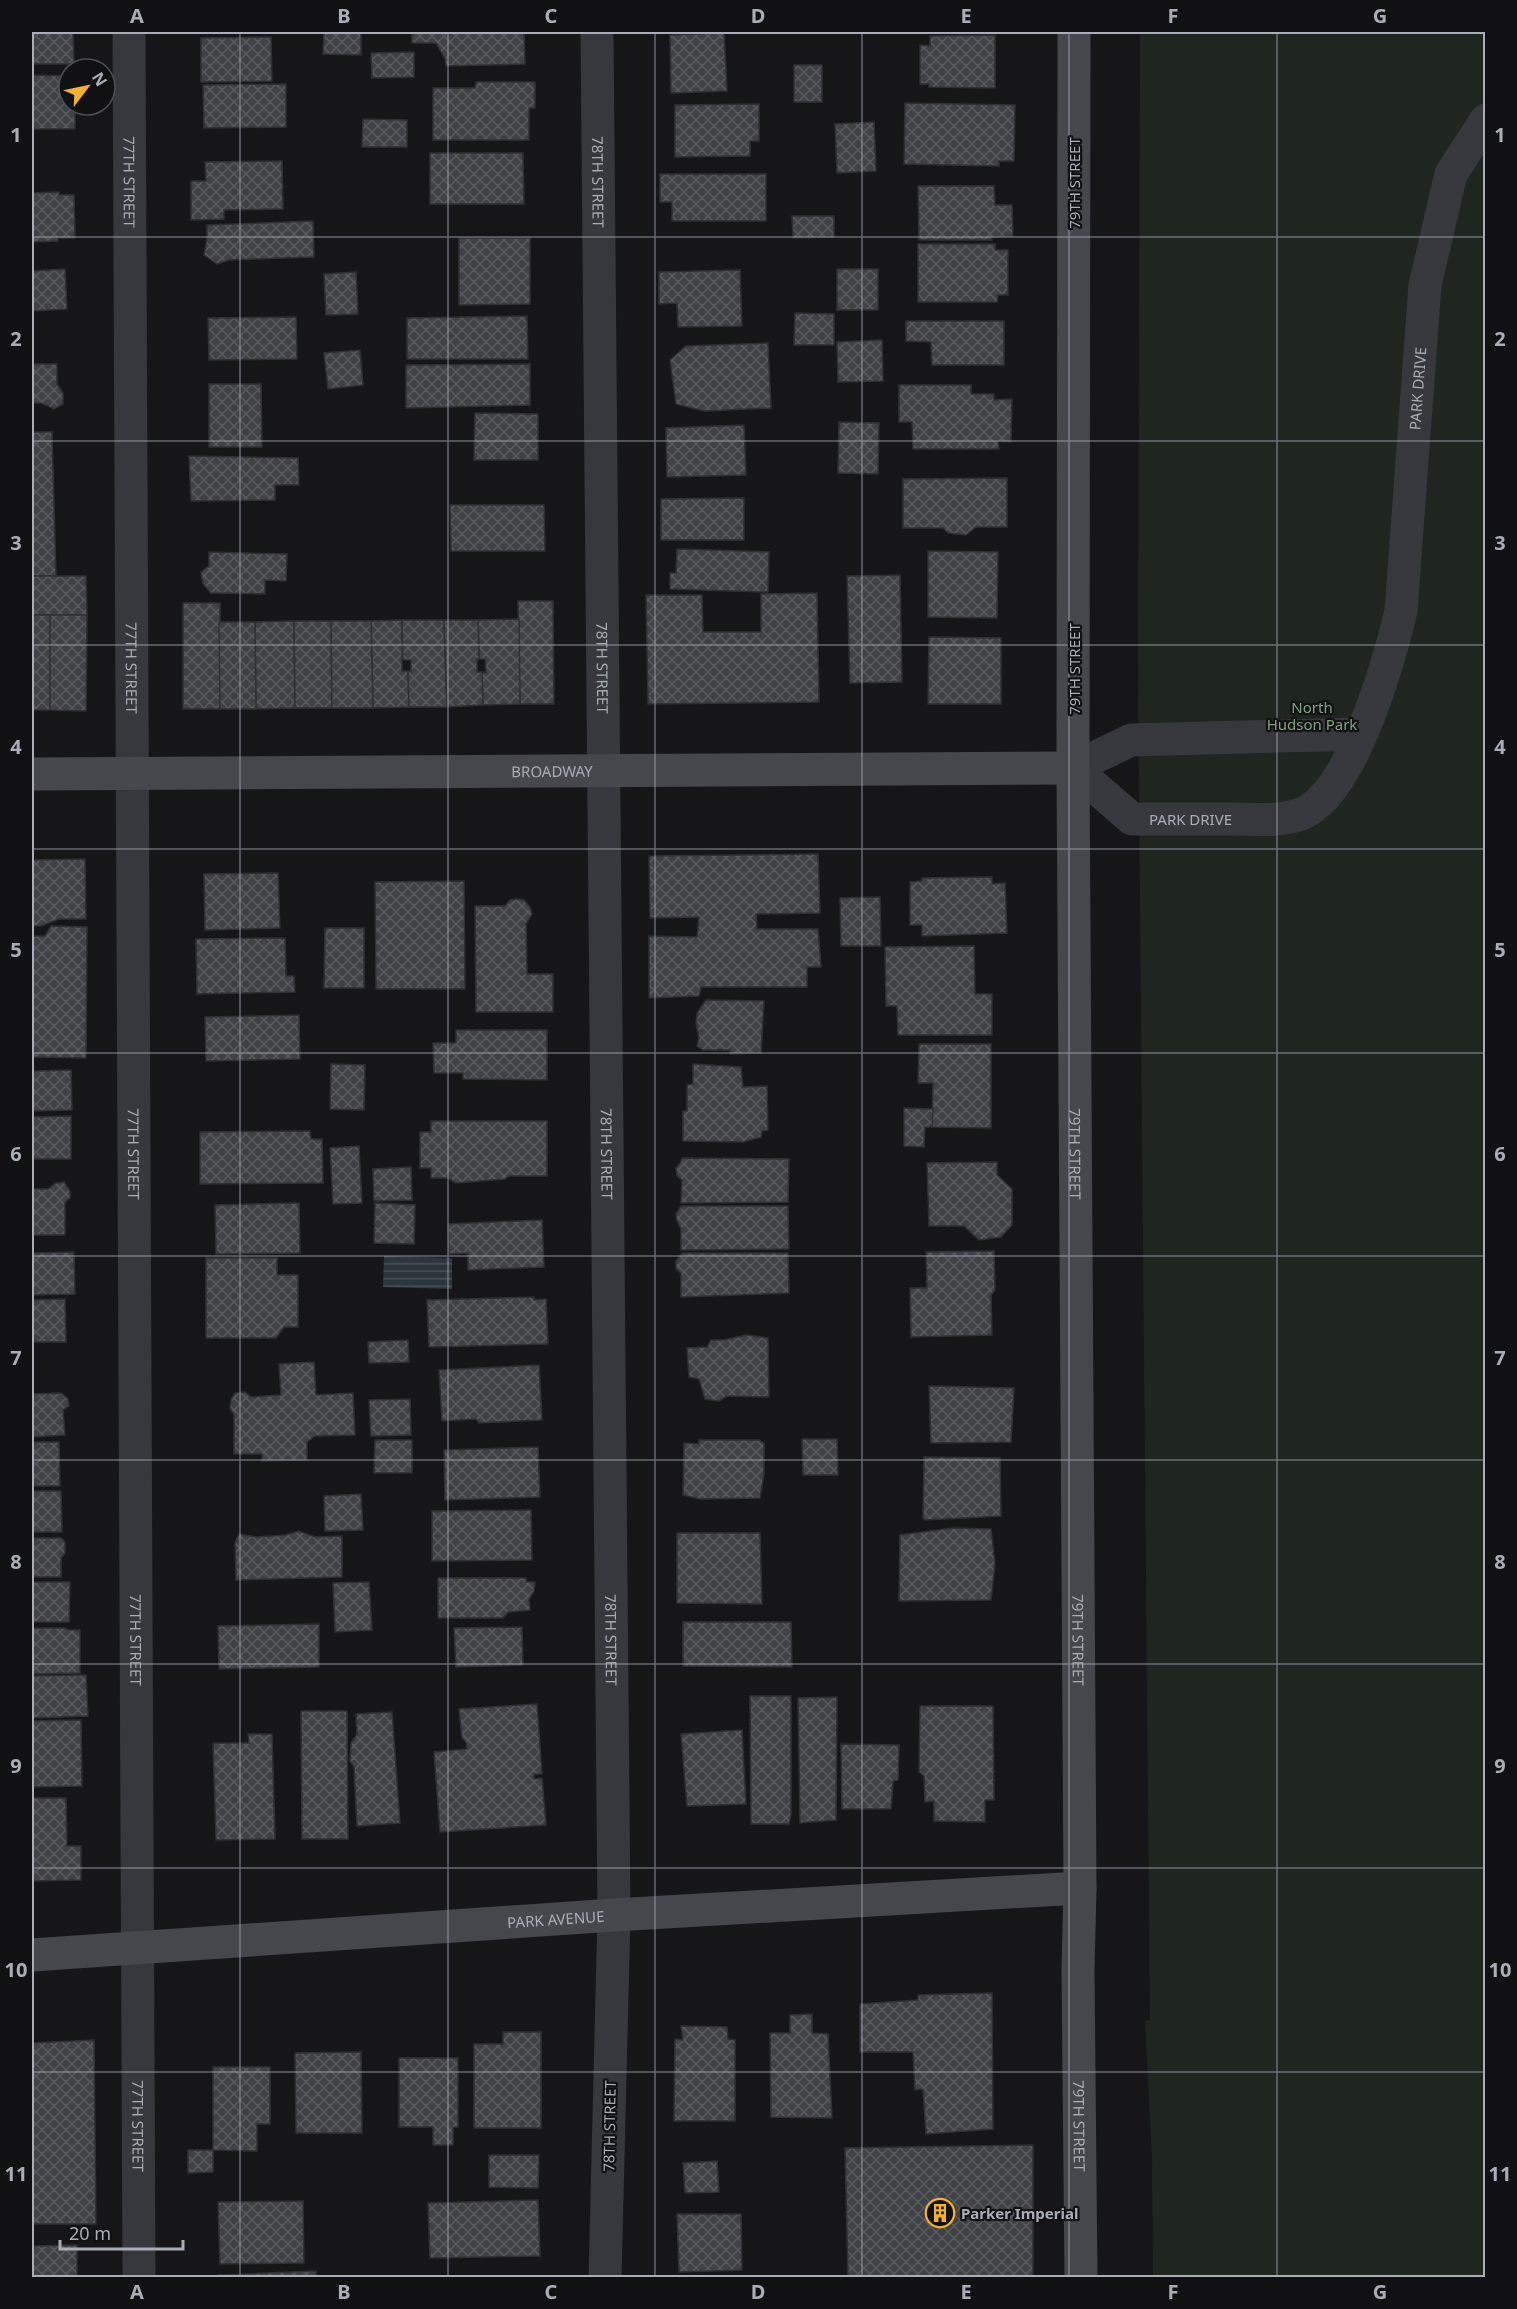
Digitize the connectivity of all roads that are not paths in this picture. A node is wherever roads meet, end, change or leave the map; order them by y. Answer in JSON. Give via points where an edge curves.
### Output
{"nodes":[{"id":1,"x":129,"y":32,"type":"edge"},
{"id":2,"x":597,"y":32,"type":"edge"},
{"id":3,"x":1074,"y":32,"type":"edge"},
{"id":4,"x":1485,"y":120,"type":"edge"},
{"id":5,"x":1360,"y":734,"type":"junction"},
{"id":6,"x":1073,"y":768,"type":"junction"},
{"id":7,"x":603,"y":769,"type":"junction"},
{"id":8,"x":133,"y":773,"type":"junction"},
{"id":9,"x":32,"y":774,"type":"edge"},
{"id":10,"x":1080,"y":1888,"type":"junction"},
{"id":11,"x":614,"y":1916,"type":"junction"},
{"id":12,"x":136,"y":1947,"type":"junction"},
{"id":13,"x":32,"y":1955,"type":"edge"},
{"id":14,"x":139,"y":2277,"type":"edge"},
{"id":15,"x":605,"y":2277,"type":"edge"},
{"id":16,"x":1082,"y":2277,"type":"edge"}],
"edges":[{"from":1,"to":8,"type":"street","name":"77TH STREET"},
{"from":2,"to":7,"type":"street","name":"78TH STREET"},
{"from":3,"to":6,"type":"street","name":"79TH STREET"},
{"from":4,"to":5,"type":"street","name":"PARK DRIVE","via":[[1451,174],[1425,285],[1401,611],[1392,650]]},
{"from":5,"to":6,"type":"street","via":[[1131,740]]},
{"from":5,"to":6,"type":"street","name":"PARK DRIVE","via":[[1342,774],[1324,798],[1301,814],[1276,819],[1132,819]]},
{"from":6,"to":7,"type":"street","name":"BROADWAY"},
{"from":6,"to":10,"type":"street","name":"79TH STREET"},
{"from":7,"to":8,"type":"street","name":"BROADWAY"},
{"from":7,"to":11,"type":"street","name":"78TH STREET"},
{"from":8,"to":9,"type":"street","name":"BROADWAY"},
{"from":8,"to":12,"type":"street","name":"77TH STREET"},
{"from":10,"to":11,"type":"street","name":"PARK AVENUE"},
{"from":10,"to":16,"type":"street","name":"79TH STREET"},
{"from":11,"to":12,"type":"street","name":"PARK AVENUE"},
{"from":11,"to":15,"type":"street","name":"78TH STREET"},
{"from":12,"to":13,"type":"street","name":"PARK AVENUE"},
{"from":12,"to":14,"type":"street","name":"77TH STREET"}]}
